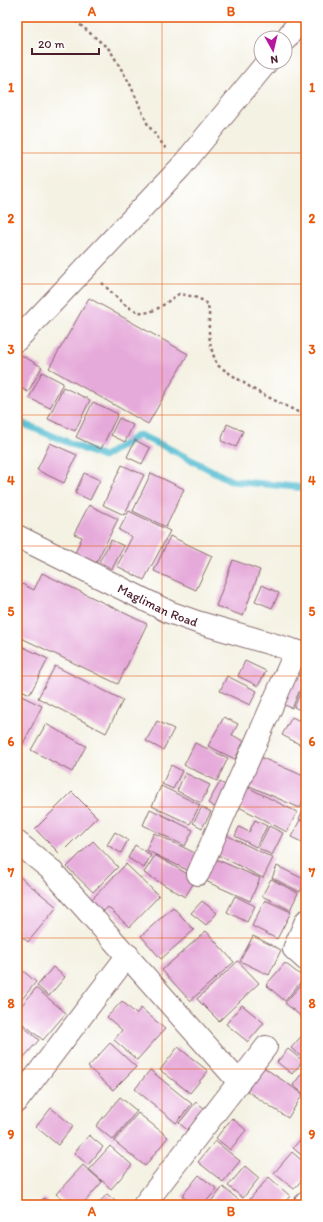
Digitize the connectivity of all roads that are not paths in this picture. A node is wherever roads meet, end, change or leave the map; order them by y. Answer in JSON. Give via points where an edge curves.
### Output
{"nodes":[{"id":1,"x":303,"y":17,"type":"edge"},
{"id":2,"x":293,"y":30,"type":"edge"},
{"id":3,"x":260,"y":70,"type":"edge"},
{"id":4,"x":17,"y":340,"type":"edge"},
{"id":5,"x":17,"y":536,"type":"edge"},
{"id":6,"x":301,"y":652,"type":"edge"},
{"id":7,"x":17,"y":842,"type":"edge"},
{"id":8,"x":198,"y":874,"type":"dead end"},
{"id":9,"x":306,"y":921,"type":"edge"},
{"id":10,"x":128,"y":955,"type":"junction"},
{"id":11,"x":306,"y":960,"type":"edge"},
{"id":12,"x":266,"y":1047,"type":"dead end"},
{"id":13,"x":238,"y":1081,"type":"junction"},
{"id":14,"x":17,"y":1101,"type":"edge"},
{"id":15,"x":144,"y":1205,"type":"edge"}],
"edges":[{"from":1,"to":2,"type":"street"},
{"from":3,"to":4,"type":"street","via":[[180,168]]},
{"from":5,"to":6,"type":"street","name":"Magliman Road","via":[[169,612]]},
{"from":6,"to":8,"type":"street"},
{"from":7,"to":10,"type":"street","via":[[50,869]]},
{"from":9,"to":11,"type":"street","via":[[294,949]]},
{"from":10,"to":13,"type":"street"},
{"from":10,"to":14,"type":"street"},
{"from":12,"to":13,"type":"street"},
{"from":13,"to":15,"type":"street"}]}
